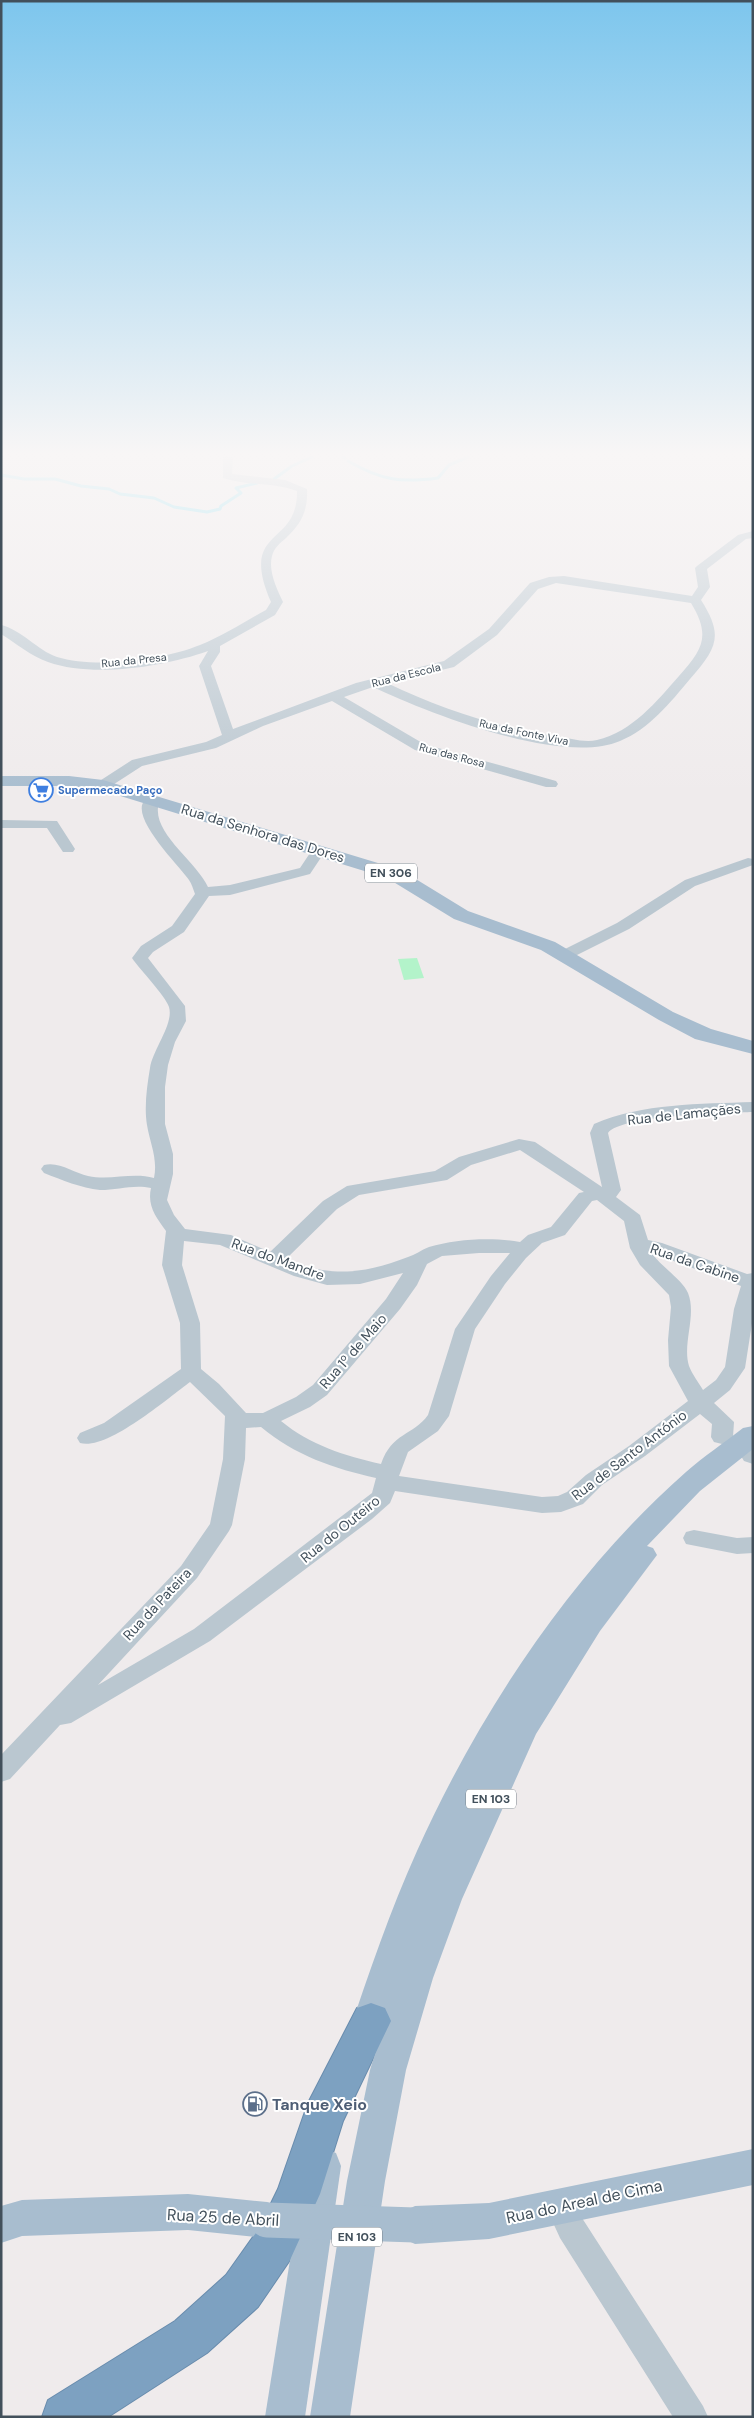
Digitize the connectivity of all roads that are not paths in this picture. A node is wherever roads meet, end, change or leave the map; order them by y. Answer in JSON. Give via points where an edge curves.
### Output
{"nodes":[{"id":1,"x":267,"y":570,"type":"edge"},
{"id":2,"x":701,"y":570,"type":"edge"},
{"id":3,"x":695,"y":600,"type":"junction"},
{"id":4,"x":1,"y":629,"type":"edge"},
{"id":5,"x":213,"y":643,"type":"junction"},
{"id":6,"x":375,"y":683,"type":"junction"},
{"id":7,"x":333,"y":696,"type":"junction"},
{"id":8,"x":228,"y":736,"type":"junction"},
{"id":9,"x":1,"y":781,"type":"edge"},
{"id":10,"x":551,"y":784,"type":"dead end"},
{"id":11,"x":104,"y":785,"type":"junction"},
{"id":12,"x":153,"y":800,"type":"junction"},
{"id":13,"x":1,"y":824,"type":"edge"},
{"id":14,"x":68,"y":848,"type":"dead end"},
{"id":15,"x":319,"y":850,"type":"junction"},
{"id":16,"x":748,"y":862,"type":"dead end"},
{"id":17,"x":202,"y":892,"type":"junction"},
{"id":18,"x":565,"y":955,"type":"junction"},
{"id":19,"x":753,"y":1048,"type":"edge"},
{"id":20,"x":753,"y":1107,"type":"edge"},
{"id":21,"x":50,"y":1170,"type":"dead end"},
{"id":22,"x":161,"y":1185,"type":"junction"},
{"id":23,"x":603,"y":1196,"type":"junction"},
{"id":24,"x":176,"y":1235,"type":"junction"},
{"id":25,"x":639,"y":1245,"type":"junction"},
{"id":26,"x":524,"y":1248,"type":"junction"},
{"id":27,"x":686,"y":1259,"type":"junction"},
{"id":28,"x":272,"y":1260,"type":"junction"},
{"id":29,"x":419,"y":1260,"type":"junction"},
{"id":30,"x":752,"y":1281,"type":"edge"},
{"id":31,"x":678,"y":1293,"type":"junction"},
{"id":32,"x":191,"y":1372,"type":"junction"},
{"id":33,"x":699,"y":1402,"type":"junction"},
{"id":34,"x":266,"y":1420,"type":"junction"},
{"id":35,"x":235,"y":1421,"type":"junction"},
{"id":36,"x":743,"y":1436,"type":"edge"},
{"id":37,"x":88,"y":1438,"type":"dead end"},
{"id":38,"x":388,"y":1478,"type":"junction"},
{"id":39,"x":694,"y":1538,"type":"dead end"},
{"id":40,"x":753,"y":1545,"type":"edge"},
{"id":41,"x":45,"y":1726,"type":"junction"},
{"id":42,"x":1,"y":1772,"type":"edge"},
{"id":43,"x":371,"y":2021,"type":"junction"},
{"id":44,"x":753,"y":2167,"type":"edge"},
{"id":45,"x":560,"y":2205,"type":"junction"},
{"id":46,"x":1,"y":2225,"type":"edge"},
{"id":47,"x":415,"y":2225,"type":"joint"},
{"id":48,"x":65,"y":2417,"type":"edge"},
{"id":49,"x":285,"y":2417,"type":"edge"},
{"id":50,"x":330,"y":2417,"type":"edge"},
{"id":51,"x":692,"y":2417,"type":"edge"}],
"edges":[{"from":1,"to":5,"type":"street","name":"Rua da Presa","via":[[277,602],[271,612]]},
{"from":2,"to":3,"type":"street","via":[[704,587]]},
{"from":3,"to":6,"type":"street","name":"Rua da Escola","via":[[552,579],[534,586],[493,632],[449,664]]},
{"from":3,"to":6,"type":"street","name":"Rua da Fonte Viva","via":[[708,625],[710,645],[646,719],[632,731],[601,744],[584,745],[545,739],[454,716]]},
{"from":4,"to":5,"type":"street","name":"Rua da Presa","via":[[54,660],[76,663],[115,664],[164,658],[194,652]]},
{"from":5,"to":8,"type":"street","via":[[214,652],[205,666]]},
{"from":6,"to":7,"type":"street","name":"Rua da Escola"},
{"from":7,"to":8,"type":"street","name":"Rua da Escola"},
{"from":7,"to":10,"type":"street","name":"Rua das Rosa","via":[[420,747]]},
{"from":8,"to":11,"type":"street","name":"Rua da Escola","via":[[210,745],[137,763]]},
{"from":9,"to":11,"type":"main road","name":"Rua da Senhora das Dores","number":"EN 306","via":[[69,780]]},
{"from":11,"to":12,"type":"main road","name":"Rua da Senhora das Dores","number":"EN 306"},
{"from":12,"to":15,"type":"main road","name":"Rua da Senhora das Dores","number":"EN 306"},
{"from":12,"to":17,"type":"street","via":[[148,809],[150,818],[197,880]]},
{"from":13,"to":14,"type":"street","via":[[52,824]]},
{"from":15,"to":17,"type":"street","via":[[305,871],[230,890]]},
{"from":15,"to":18,"type":"main road","name":"Rua da Senhora das Dores","number":"EN 306","via":[[394,874],[462,915]]},
{"from":16,"to":18,"type":"street","via":[[690,883],[623,926]]},
{"from":17,"to":22,"type":"street","via":[[178,929],[147,949],[140,958],[177,1006],[178,1021],[159,1065],[156,1087],[156,1124],[164,1154]]},
{"from":18,"to":19,"type":"main road","name":"Rua da Senhora das Dores","number":"EN 306","via":[[666,1016],[703,1034]]},
{"from":20,"to":23,"type":"street","name":"Rua de Lamaçães","via":[[632,1117],[600,1128],[612,1182],[612,1190]]},
{"from":21,"to":22,"type":"street","via":[[101,1184],[140,1180]]},
{"from":22,"to":24,"type":"street","via":[[158,1200]]},
{"from":23,"to":25,"type":"street","via":[[633,1219]]},
{"from":23,"to":26,"type":"street","name":"Rua do Outeiro","via":[[586,1197],[558,1231],[535,1239]]},
{"from":23,"to":28,"type":"street","via":[[529,1146],[519,1144],[465,1161],[440,1176],[354,1190],[330,1205]]},
{"from":24,"to":28,"type":"street","name":"Rua do Mandre","via":[[214,1236]]},
{"from":24,"to":32,"type":"street","via":[[172,1266],[190,1323]]},
{"from":25,"to":27,"type":"street","name":"Rua da Cabine","via":[[655,1247]]},
{"from":25,"to":31,"type":"street","via":[[650,1266]]},
{"from":26,"to":29,"type":"street","name":"Rua do Mandre","via":[[516,1245],[434,1252]]},
{"from":26,"to":38,"type":"street","name":"Rua do Outeiro","via":[[465,1329],[438,1416],[432,1426],[400,1447]]},
{"from":27,"to":30,"type":"street","name":"Rua da Cabine"},
{"from":27,"to":31,"type":"street"},
{"from":28,"to":29,"type":"street","name":"Rua do Mandre","via":[[312,1275],[337,1279],[368,1276]]},
{"from":29,"to":34,"type":"street","name":"Rua 1º de Maio","via":[[393,1304],[330,1380],[303,1402]]},
{"from":30,"to":33,"type":"street","name":"Rua de Santo António","via":[[735,1368],[723,1386]]},
{"from":31,"to":33,"type":"street","via":[[682,1307],[678,1366]]},
{"from":32,"to":35,"type":"street","via":[[236,1414]]},
{"from":32,"to":37,"type":"street","via":[[111,1428]]},
{"from":33,"to":36,"type":"street"},
{"from":33,"to":38,"type":"street","name":"Rua de Santo António","via":[[594,1480],[575,1498],[560,1504],[542,1506],[498,1500]]},
{"from":34,"to":35,"type":"street","name":"Rua 1º de Maio"},
{"from":34,"to":38,"type":"street","name":"Rua de Santo António","via":[[281,1433],[331,1459]]},
{"from":35,"to":41,"type":"street","name":"Rua da Pateira","via":[[234,1459],[221,1525],[189,1572]]},
{"from":36,"to":43,"type":"main road","number":"EN 103","via":[[691,1483],[574,1612],[502,1719],[445,1827],[400,1934]]},
{"from":36,"to":50,"type":"main road","number":"EN 103","via":[[590,1623],[523,1729],[446,1898],[416,1978],[388,2070],[366,2181]]},
{"from":38,"to":41,"type":"street","name":"Rua do Outeiro","via":[[382,1497],[364,1513],[202,1635]]},
{"from":39,"to":40,"type":"street","via":[[737,1546]]},
{"from":41,"to":42,"type":"street","name":"Rua da Pateira"},
{"from":43,"to":48,"type":"highway","via":[[323,2117],[298,2194],[274,2245],[242,2291],[191,2337]]},
{"from":43,"to":49,"type":"main road","number":"EN 103","via":[[323,2169]]},
{"from":44,"to":45,"type":"main road","name":"Rua do Areal de Cima"},
{"from":45,"to":47,"type":"main road","name":"Rua do Areal de Cima","via":[[489,2221]]},
{"from":45,"to":51,"type":"street","via":[[571,2228]]},
{"from":46,"to":47,"type":"main road","name":"Rua 25 de Abril","bridge":true,"via":[[22,2218],[188,2212],[267,2220]]}]}
